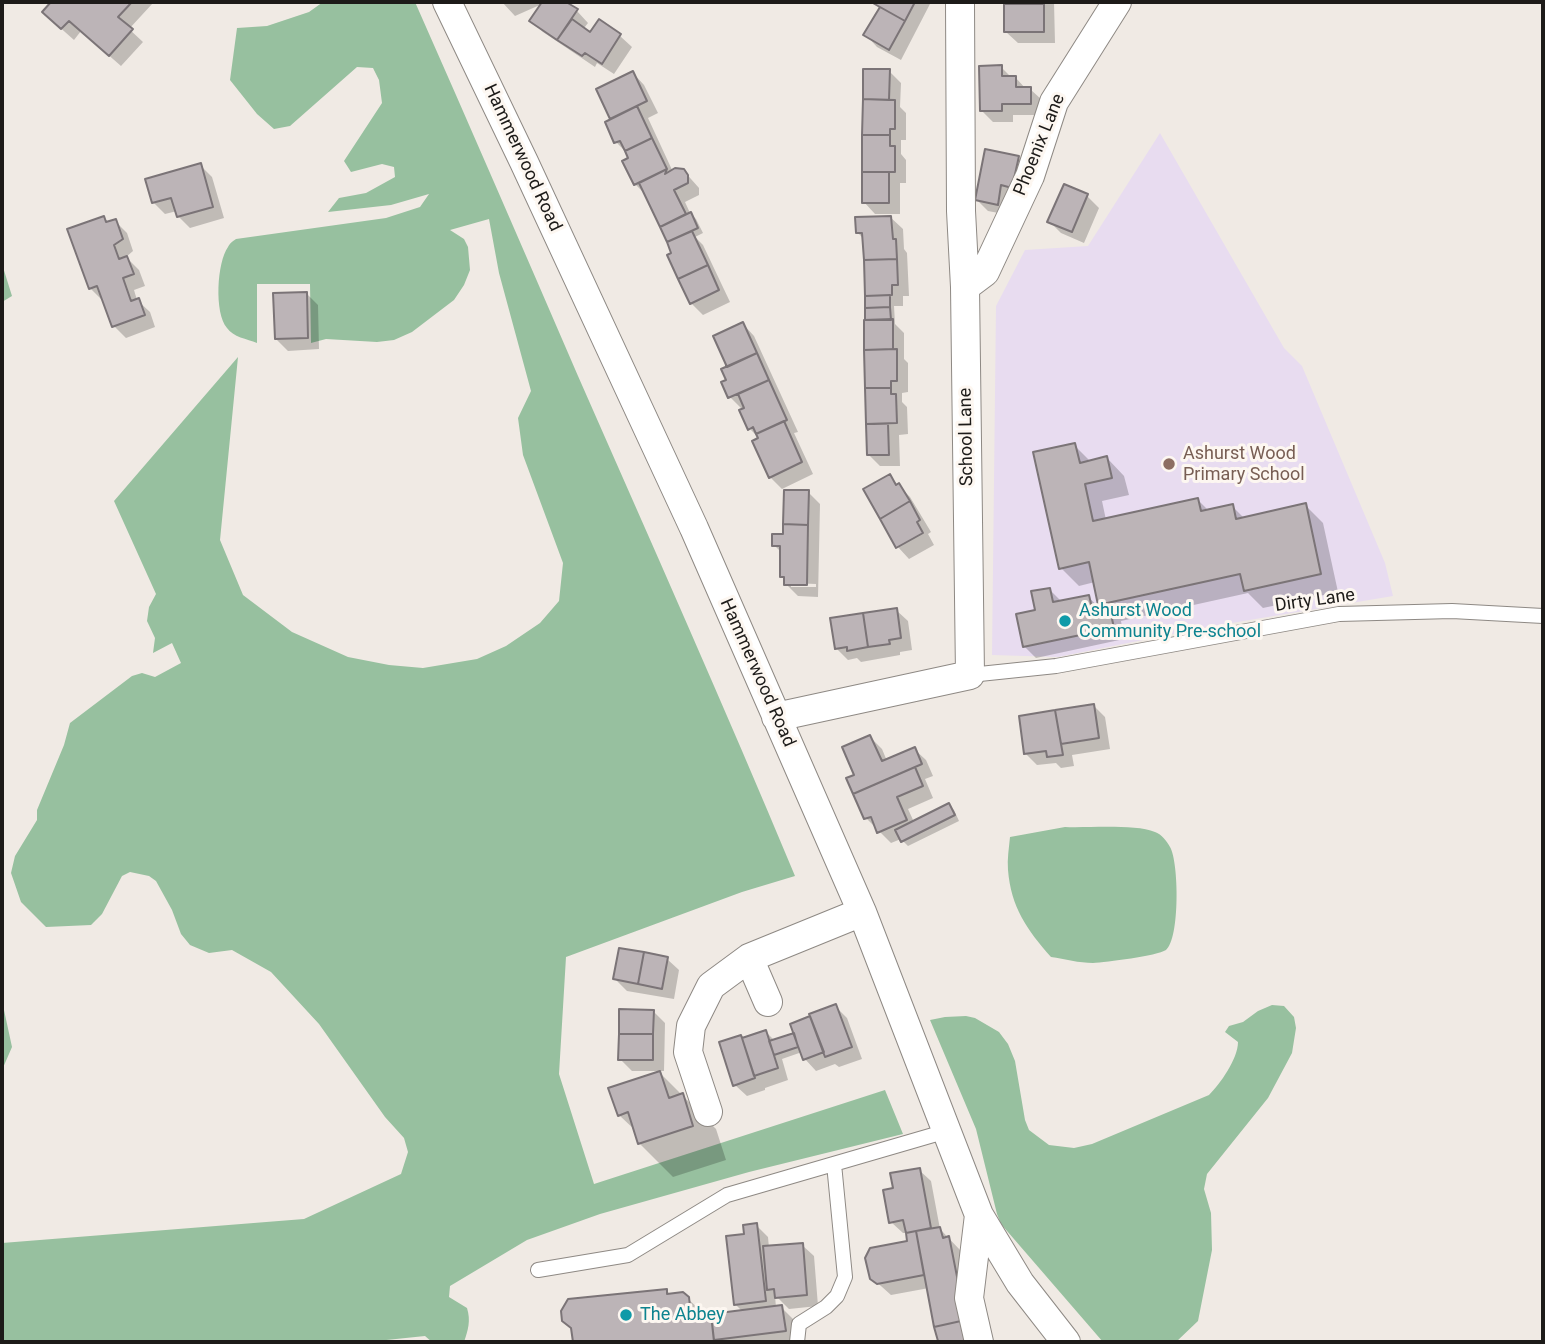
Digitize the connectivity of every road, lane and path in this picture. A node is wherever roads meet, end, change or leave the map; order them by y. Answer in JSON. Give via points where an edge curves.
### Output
{"nodes":[{"id":1,"x":447,"y":2,"type":"edge"},
{"id":2,"x":960,"y":2,"type":"edge"},
{"id":3,"x":1116,"y":2,"type":"edge"},
{"id":4,"x":965,"y":287,"type":"junction"},
{"id":5,"x":1543,"y":616,"type":"edge"},
{"id":6,"x":970,"y":676,"type":"junction"},
{"id":7,"x":776,"y":717,"type":"junction"},
{"id":8,"x":862,"y":912,"type":"junction"},
{"id":9,"x":749,"y":958,"type":"junction"},
{"id":10,"x":768,"y":1002,"type":"dead end"},
{"id":11,"x":708,"y":1112,"type":"dead end"},
{"id":12,"x":947,"y":1131,"type":"junction"},
{"id":13,"x":834,"y":1164,"type":"junction"},
{"id":14,"x":979,"y":1215,"type":"junction"},
{"id":15,"x":538,"y":1270,"type":"dead end"},
{"id":16,"x":797,"y":1342,"type":"edge"},
{"id":17,"x":979,"y":1342,"type":"edge"},
{"id":18,"x":1066,"y":1342,"type":"edge"}],
"edges":[{"from":1,"to":7,"type":"street","name":"Hammerwood Road","via":[[694,528]]},
{"from":2,"to":4,"type":"street","name":"School Lane"},
{"from":3,"to":4,"type":"street","name":"Phoenix Lane","via":[[1054,102],[1030,176],[985,272]]},
{"from":4,"to":6,"type":"street","name":"School Lane"},
{"from":5,"to":6,"type":"lane","name":"Dirty Lane","via":[[1452,611],[1339,614],[1056,666]]},
{"from":6,"to":7,"type":"street"},
{"from":7,"to":8,"type":"street","name":"Hammerwood Road"},
{"from":8,"to":9,"type":"street"},
{"from":8,"to":12,"type":"street","name":"Hammerwood Road"},
{"from":9,"to":10,"type":"street"},
{"from":9,"to":11,"type":"street","via":[[711,986],[691,1026],[688,1052]]},
{"from":12,"to":13,"type":"lane"},
{"from":12,"to":14,"type":"street","name":"Hammerwood Road"},
{"from":13,"to":15,"type":"lane","via":[[727,1195],[628,1255]]},
{"from":13,"to":16,"type":"lane","via":[[845,1277],[837,1296],[799,1324]]},
{"from":14,"to":17,"type":"street","via":[[969,1298]]},
{"from":14,"to":18,"type":"street","name":"Hammerwood Road","via":[[1020,1283]]}]}
